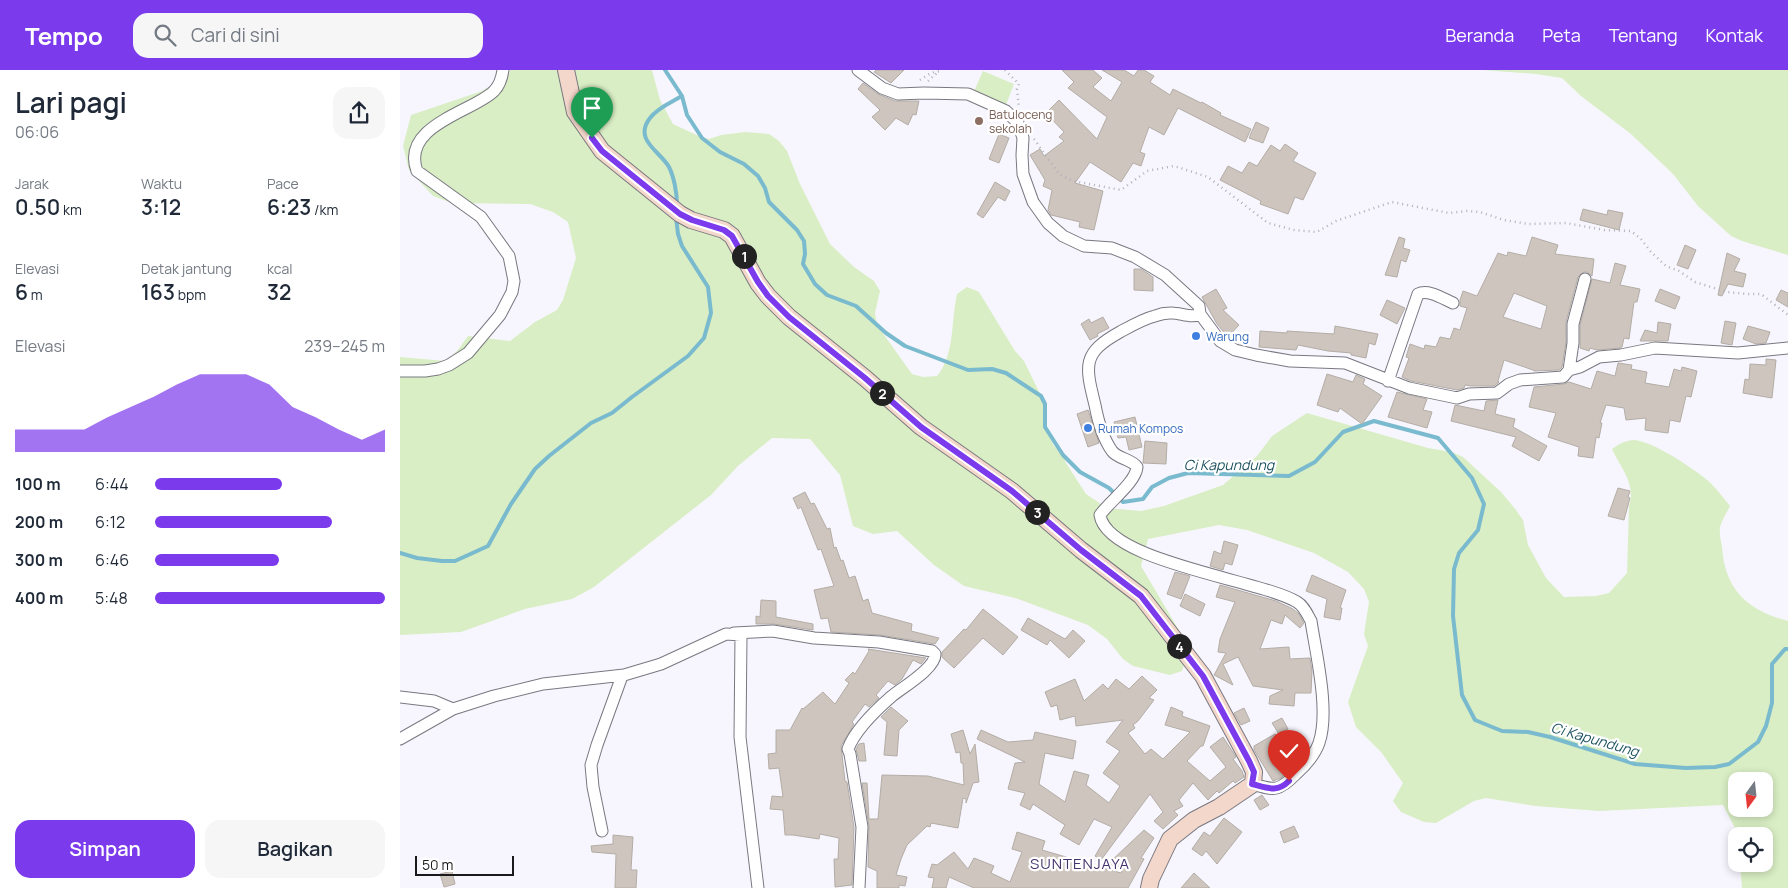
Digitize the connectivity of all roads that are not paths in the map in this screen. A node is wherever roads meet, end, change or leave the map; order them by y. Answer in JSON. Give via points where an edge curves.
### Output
{"nodes":[{"id":1,"x":503,"y":70,"type":"edge"},
{"id":2,"x":566,"y":70,"type":"edge"},
{"id":3,"x":858,"y":70,"type":"edge"},
{"id":4,"x":1585,"y":279,"type":"dead end"},
{"id":5,"x":1453,"y":303,"type":"dead end"},
{"id":6,"x":1200,"y":314,"type":"junction"},
{"id":7,"x":1788,"y":348,"type":"edge"},
{"id":8,"x":1570,"y":370,"type":"junction"},
{"id":9,"x":400,"y":371,"type":"edge"},
{"id":10,"x":1388,"y":381,"type":"junction"},
{"id":11,"x":734,"y":633,"type":"junction"},
{"id":12,"x":622,"y":676,"type":"junction"},
{"id":13,"x":400,"y":696,"type":"edge"},
{"id":14,"x":453,"y":709,"type":"junction"},
{"id":15,"x":400,"y":739,"type":"edge"},
{"id":16,"x":1252,"y":784,"type":"junction"},
{"id":17,"x":602,"y":831,"type":"dead end"},
{"id":18,"x":758,"y":888,"type":"edge"},
{"id":19,"x":858,"y":888,"type":"edge"},
{"id":20,"x":1149,"y":888,"type":"edge"}],
"edges":[{"from":1,"to":9,"type":"street","via":[[494,92],[431,123],[414,135],[407,150],[417,171],[481,217],[509,256],[514,281],[512,292],[490,328],[456,361],[438,369]]},
{"from":2,"to":16,"type":"main road","via":[[575,112],[602,151],[677,211],[732,236],[758,282],[789,317],[921,427],[1012,491],[1141,596],[1203,676],[1254,772]]},
{"from":3,"to":6,"type":"street","via":[[876,84],[898,94],[968,94],[1006,111],[1018,123],[1023,138],[1023,174],[1034,202],[1048,223],[1063,236],[1084,246],[1112,248],[1135,257],[1165,275],[1199,306]]},
{"from":4,"to":8,"type":"street","via":[[1573,324]]},
{"from":5,"to":10,"type":"street","via":[[1428,292],[1418,294]]},
{"from":6,"to":10,"type":"street","via":[[1220,341],[1235,350],[1290,361],[1345,363]]},
{"from":6,"to":16,"type":"street","via":[[1153,316],[1102,342],[1093,351],[1089,378],[1100,427],[1113,453],[1137,467],[1134,479],[1100,515],[1112,533],[1125,543],[1164,562],[1275,594],[1298,603],[1306,611],[1322,706],[1319,742],[1283,787],[1269,789]]},
{"from":7,"to":8,"type":"street","via":[[1738,353],[1655,348],[1599,357]]},
{"from":8,"to":10,"type":"street","via":[[1563,377],[1520,380],[1508,384],[1498,393],[1469,394],[1457,398]]},
{"from":11,"to":12,"type":"street","via":[[710,640],[653,667]]},
{"from":11,"to":18,"type":"street","via":[[742,640],[740,737]]},
{"from":11,"to":19,"type":"street","via":[[768,631],[879,642],[936,654],[921,675],[891,697],[855,734],[848,749],[862,827]]},
{"from":12,"to":14,"type":"street","via":[[543,684]]},
{"from":12,"to":17,"type":"street","via":[[592,765]]},
{"from":13,"to":14,"type":"street","via":[[434,701]]},
{"from":14,"to":15,"type":"street"},
{"from":16,"to":20,"type":"main road","via":[[1170,839]]}]}
